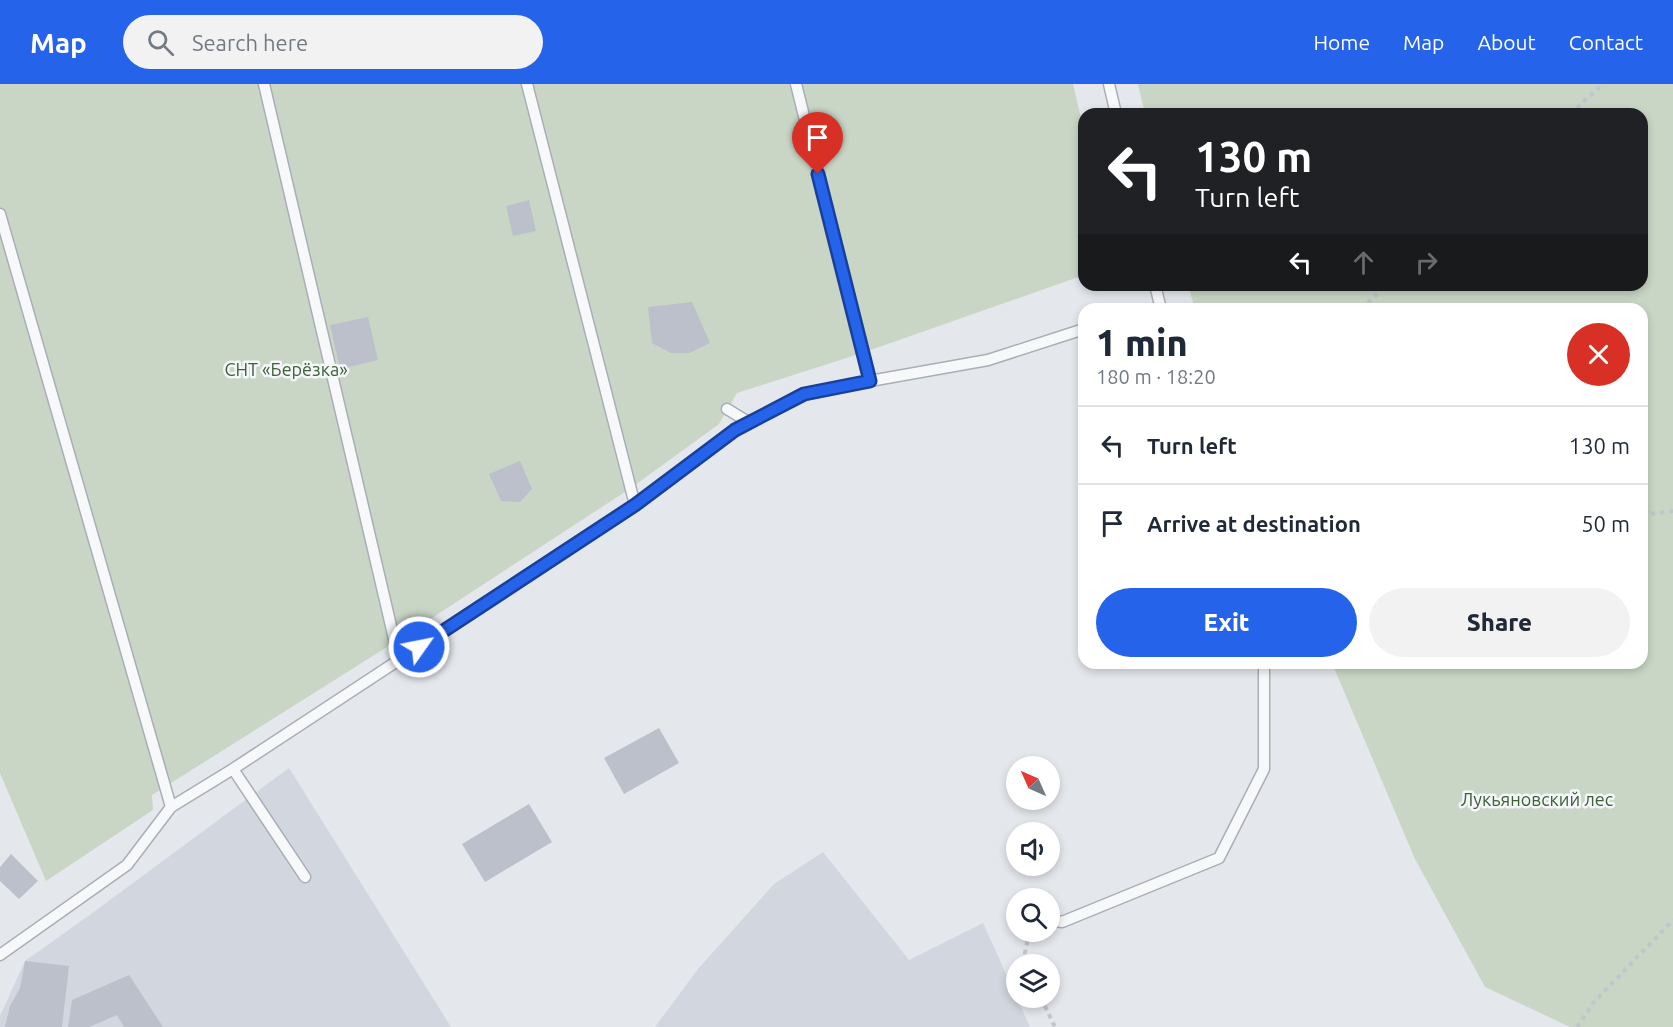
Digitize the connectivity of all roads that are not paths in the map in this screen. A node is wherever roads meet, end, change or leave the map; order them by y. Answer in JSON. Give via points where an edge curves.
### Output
{"nodes":[{"id":1,"x":264,"y":84,"type":"edge"},
{"id":2,"x":527,"y":84,"type":"edge"},
{"id":3,"x":796,"y":84,"type":"edge"},
{"id":4,"x":1108,"y":84,"type":"edge"},
{"id":5,"x":1114,"y":108,"type":"edge"},
{"id":6,"x":0,"y":213,"type":"edge"},
{"id":7,"x":1078,"y":331,"type":"edge"},
{"id":8,"x":870,"y":381,"type":"junction"},
{"id":9,"x":727,"y":409,"type":"dead end"},
{"id":10,"x":750,"y":423,"type":"junction"},
{"id":11,"x":635,"y":505,"type":"junction"},
{"id":12,"x":399,"y":660,"type":"junction"},
{"id":13,"x":1264,"y":669,"type":"edge"},
{"id":14,"x":233,"y":769,"type":"junction"},
{"id":15,"x":171,"y":807,"type":"junction"},
{"id":16,"x":305,"y":877,"type":"dead end"},
{"id":17,"x":1060,"y":922,"type":"edge"},
{"id":18,"x":0,"y":955,"type":"edge"}],
"edges":[{"from":1,"to":12,"type":"lane"},
{"from":2,"to":11,"type":"lane"},
{"from":3,"to":8,"type":"lane"},
{"from":4,"to":5,"type":"lane"},
{"from":6,"to":15,"type":"lane"},
{"from":7,"to":8,"type":"lane","via":[[988,360]]},
{"from":8,"to":10,"type":"lane","via":[[804,394]]},
{"from":9,"to":10,"type":"lane"},
{"from":10,"to":11,"type":"lane","via":[[735,430]]},
{"from":11,"to":12,"type":"lane"},
{"from":12,"to":14,"type":"lane"},
{"from":13,"to":17,"type":"lane","via":[[1264,769],[1219,858]]},
{"from":14,"to":15,"type":"lane"},
{"from":14,"to":16,"type":"lane"},
{"from":15,"to":18,"type":"lane","via":[[127,865]]}]}
